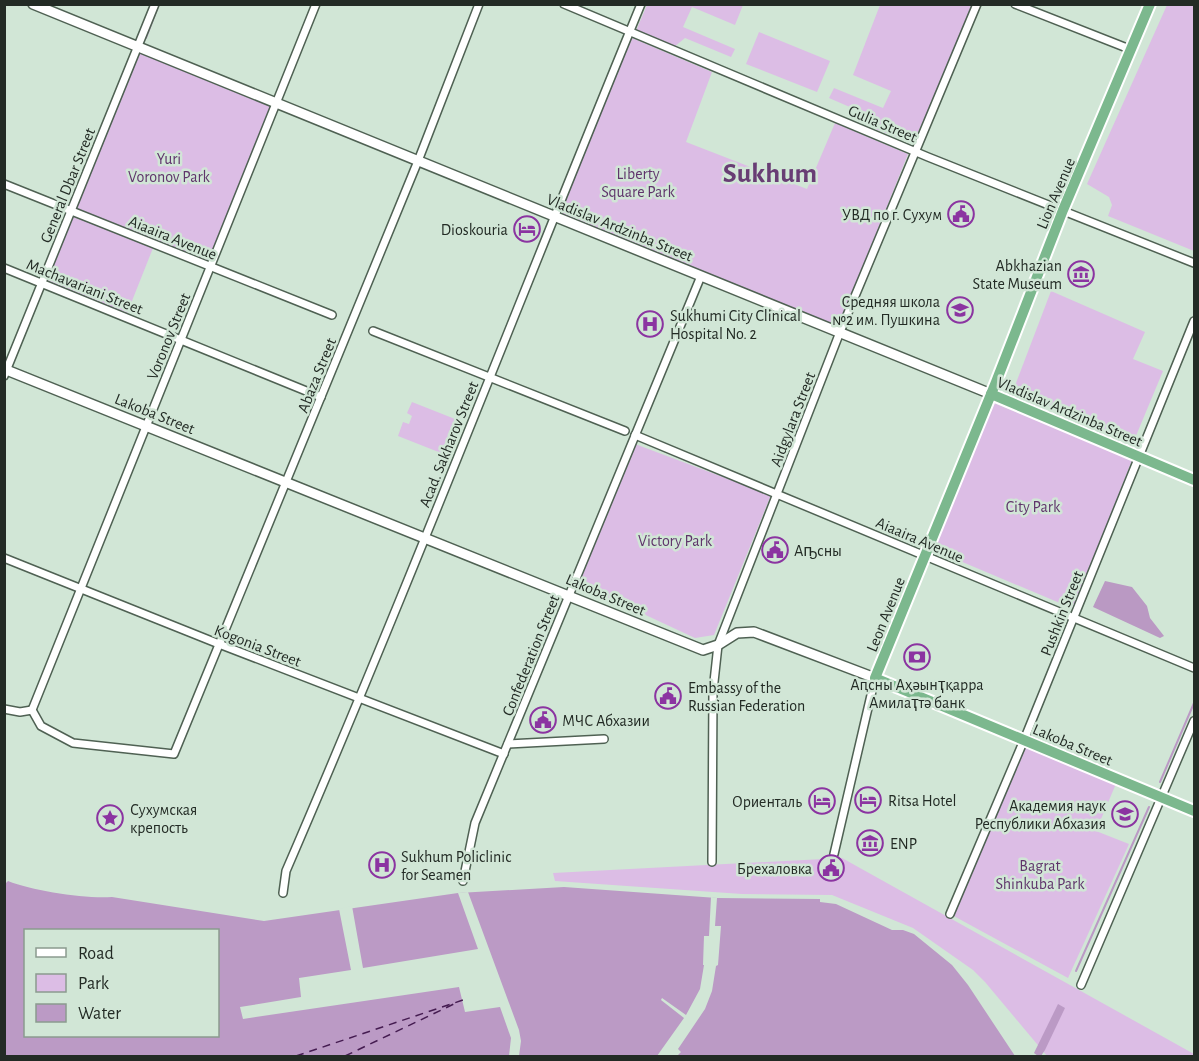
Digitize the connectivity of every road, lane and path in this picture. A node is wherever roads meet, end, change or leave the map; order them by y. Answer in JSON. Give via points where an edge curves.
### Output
{"nodes":[{"id":1,"x":33,"y":4,"type":"edge"},
{"id":2,"x":155,"y":4,"type":"edge"},
{"id":3,"x":316,"y":4,"type":"edge"},
{"id":4,"x":479,"y":4,"type":"edge"},
{"id":5,"x":564,"y":4,"type":"edge"},
{"id":6,"x":641,"y":4,"type":"edge"},
{"id":7,"x":977,"y":4,"type":"edge"},
{"id":8,"x":1015,"y":4,"type":"edge"},
{"id":9,"x":1150,"y":4,"type":"edge"},
{"id":10,"x":630,"y":32,"type":"junction"},
{"id":11,"x":137,"y":47,"type":"junction"},
{"id":12,"x":1132,"y":50,"type":"junction"},
{"id":13,"x":276,"y":103,"type":"junction"},
{"id":14,"x":915,"y":151,"type":"junction"},
{"id":15,"x":418,"y":161,"type":"junction"},
{"id":16,"x":4,"y":184,"type":"edge"},
{"id":17,"x":1063,"y":210,"type":"junction"},
{"id":18,"x":71,"y":211,"type":"junction"},
{"id":19,"x":554,"y":216,"type":"junction"},
{"id":20,"x":1194,"y":263,"type":"edge"},
{"id":21,"x":210,"y":266,"type":"junction"},
{"id":22,"x":4,"y":267,"type":"edge"},
{"id":23,"x":701,"y":276,"type":"junction"},
{"id":24,"x":42,"y":283,"type":"junction"},
{"id":25,"x":332,"y":315,"type":"dead end"},
{"id":26,"x":1194,"y":321,"type":"edge"},
{"id":27,"x":373,"y":330,"type":"dead end"},
{"id":28,"x":840,"y":332,"type":"junction"},
{"id":29,"x":181,"y":340,"type":"junction"},
{"id":30,"x":5,"y":372,"type":"edge"},
{"id":31,"x":490,"y":377,"type":"junction"},
{"id":32,"x":991,"y":394,"type":"junction"},
{"id":33,"x":321,"y":398,"type":"junction"},
{"id":34,"x":146,"y":426,"type":"junction"},
{"id":35,"x":625,"y":431,"type":"dead end"},
{"id":36,"x":635,"y":435,"type":"junction"},
{"id":37,"x":1139,"y":457,"type":"junction"},
{"id":38,"x":1194,"y":480,"type":"edge"},
{"id":39,"x":286,"y":482,"type":"junction"},
{"id":40,"x":777,"y":494,"type":"junction"},
{"id":41,"x":426,"y":537,"type":"junction"},
{"id":42,"x":925,"y":555,"type":"junction"},
{"id":43,"x":4,"y":558,"type":"edge"},
{"id":44,"x":80,"y":589,"type":"junction"},
{"id":45,"x":569,"y":595,"type":"junction"},
{"id":46,"x":1074,"y":617,"type":"junction"},
{"id":47,"x":219,"y":644,"type":"junction"},
{"id":48,"x":718,"y":645,"type":"junction"},
{"id":49,"x":1194,"y":668,"type":"edge"},
{"id":50,"x":875,"y":678,"type":"junction"},
{"id":51,"x":361,"y":698,"type":"junction"},
{"id":52,"x":5,"y":710,"type":"edge"},
{"id":53,"x":32,"y":710,"type":"junction"},
{"id":54,"x":1194,"y":721,"type":"edge"},
{"id":55,"x":604,"y":739,"type":"dead end"},
{"id":56,"x":1024,"y":740,"type":"junction"},
{"id":57,"x":508,"y":744,"type":"junction"},
{"id":58,"x":504,"y":754,"type":"junction"},
{"id":59,"x":1162,"y":797,"type":"junction"},
{"id":60,"x":1194,"y":811,"type":"edge"},
{"id":61,"x":834,"y":854,"type":"dead end"},
{"id":62,"x":712,"y":862,"type":"dead end"},
{"id":63,"x":463,"y":881,"type":"dead end"},
{"id":64,"x":284,"y":893,"type":"dead end"},
{"id":65,"x":950,"y":914,"type":"dead end"},
{"id":66,"x":1082,"y":985,"type":"dead end"}],
"edges":[{"from":1,"to":11,"type":"main road","name":"Vladislav Ardzinba Street"},
{"from":2,"to":11,"type":"street","name":"General Dbar Street"},
{"from":3,"to":13,"type":"street","name":"Voronov Street"},
{"from":4,"to":15,"type":"street","name":"Abaza Street"},
{"from":5,"to":10,"type":"street","name":"Gulia Street"},
{"from":6,"to":10,"type":"street","name":"Acad. Sakharov Street"},
{"from":7,"to":14,"type":"street","name":"Aidgylara Street"},
{"from":8,"to":12,"type":"street"},
{"from":9,"to":12,"type":"highway","name":"Lion Avenue"},
{"from":10,"to":14,"type":"street","name":"Gulia Street"},
{"from":10,"to":19,"type":"street","name":"Acad. Sakharov Street"},
{"from":11,"to":13,"type":"main road","name":"Vladislav Ardzinba Street"},
{"from":11,"to":18,"type":"street","name":"General Dbar Street"},
{"from":12,"to":17,"type":"highway","name":"Lion Avenue"},
{"from":13,"to":15,"type":"main road","name":"Vladislav Ardzinba Street"},
{"from":13,"to":21,"type":"street","name":"Voronov Street"},
{"from":14,"to":17,"type":"street","name":"Gulia Street"},
{"from":14,"to":28,"type":"street","name":"Aidgylara Street"},
{"from":15,"to":19,"type":"main road","name":"Vladislav Ardzinba Street"},
{"from":15,"to":33,"type":"street","name":"Abaza Street"},
{"from":16,"to":18,"type":"street","name":"Aiaaira Avenue"},
{"from":17,"to":20,"type":"street","name":"Gulia Street"},
{"from":17,"to":32,"type":"highway","name":"Lion Avenue"},
{"from":18,"to":21,"type":"street","name":"Aiaaira Avenue"},
{"from":18,"to":24,"type":"street","name":"General Dbar Street"},
{"from":19,"to":23,"type":"main road","name":"Vladislav Ardzinba Street"},
{"from":19,"to":31,"type":"street","name":"Acad. Sakharov Street"},
{"from":21,"to":25,"type":"street","name":"Aiaaira Avenue"},
{"from":21,"to":29,"type":"street","name":"Voronov Street"},
{"from":22,"to":24,"type":"street","name":"Machavariani Street"},
{"from":23,"to":28,"type":"main road","name":"Vladislav Ardzinba Street"},
{"from":23,"to":36,"type":"street","name":"Confederation Street"},
{"from":24,"to":29,"type":"street","name":"Machavariani Street"},
{"from":24,"to":30,"type":"street","name":"General Dbar Street"},
{"from":26,"to":37,"type":"street","name":"Pushkin Street"},
{"from":27,"to":31,"type":"street"},
{"from":28,"to":32,"type":"main road","name":"Vladislav Ardzinba Street"},
{"from":28,"to":40,"type":"street","name":"Aidgylara Street"},
{"from":29,"to":33,"type":"street","name":"Machavariani Street"},
{"from":29,"to":34,"type":"street","name":"Voronov Street"},
{"from":30,"to":34,"type":"main road","name":"Lakoba Street"},
{"from":31,"to":35,"type":"street"},
{"from":31,"to":41,"type":"street","name":"Acad. Sakharov Street"},
{"from":32,"to":37,"type":"highway","name":"Vladislav Ardzinba Street"},
{"from":32,"to":42,"type":"highway","name":"Leon Avenue"},
{"from":33,"to":39,"type":"street","name":"Abaza Street"},
{"from":34,"to":39,"type":"main road","name":"Lakoba Street"},
{"from":34,"to":44,"type":"street","name":"Voronov Street"},
{"from":36,"to":40,"type":"street","name":"Aiaaira Avenue"},
{"from":36,"to":45,"type":"street","name":"Confederation Street"},
{"from":37,"to":38,"type":"highway","name":"Vladislav Ardzinba Street"},
{"from":37,"to":46,"type":"street","name":"Pushkin Street"},
{"from":39,"to":41,"type":"main road","name":"Lakoba Street"},
{"from":39,"to":47,"type":"street","name":"Abaza Street"},
{"from":40,"to":42,"type":"street","name":"Aiaaira Avenue"},
{"from":40,"to":48,"type":"street","name":"Aidgylara Street"},
{"from":41,"to":45,"type":"main road","name":"Lakoba Street"},
{"from":41,"to":51,"type":"street","name":"Acad. Sakharov Street"},
{"from":42,"to":46,"type":"street","name":"Aiaaira Avenue"},
{"from":42,"to":50,"type":"highway","name":"Leon Avenue"},
{"from":43,"to":44,"type":"street","name":"Kogonia Street"},
{"from":44,"to":47,"type":"street","name":"Kogonia Street"},
{"from":44,"to":53,"type":"street","name":"Voronov Street"},
{"from":45,"to":48,"type":"main road","name":"Lakoba Street","via":[[703,650]]},
{"from":45,"to":57,"type":"street","name":"Confederation Street"},
{"from":46,"to":49,"type":"street","name":"Aiaaira Avenue"},
{"from":46,"to":56,"type":"street","name":"Pushkin Street"},
{"from":47,"to":51,"type":"street","name":"Kogonia Street"},
{"from":47,"to":53,"type":"street","name":"Abaza Street","via":[[174,754],[73,743],[41,726]]},
{"from":48,"to":50,"type":"main road","name":"Lakoba Street","via":[[737,633],[754,632]]},
{"from":48,"to":62,"type":"street","name":"Aidgylara Street","via":[[713,701]]},
{"from":50,"to":56,"type":"highway","name":"Lakoba Street"},
{"from":50,"to":61,"type":"street","name":"Leon Avenue"},
{"from":51,"to":58,"type":"street","name":"Kogonia Street"},
{"from":51,"to":64,"type":"street","name":"Acad. Sakharov Street","via":[[286,871]]},
{"from":52,"to":53,"type":"street"},
{"from":54,"to":59,"type":"street"},
{"from":55,"to":57,"type":"street"},
{"from":56,"to":59,"type":"highway","name":"Lakoba Street"},
{"from":56,"to":65,"type":"street","name":"Pushkin Street"},
{"from":57,"to":58,"type":"street","name":"Confederation Street"},
{"from":58,"to":63,"type":"street","name":"Confederation Street","via":[[475,823]]},
{"from":59,"to":60,"type":"highway","name":"Lakoba Street"},
{"from":59,"to":66,"type":"street"}]}
